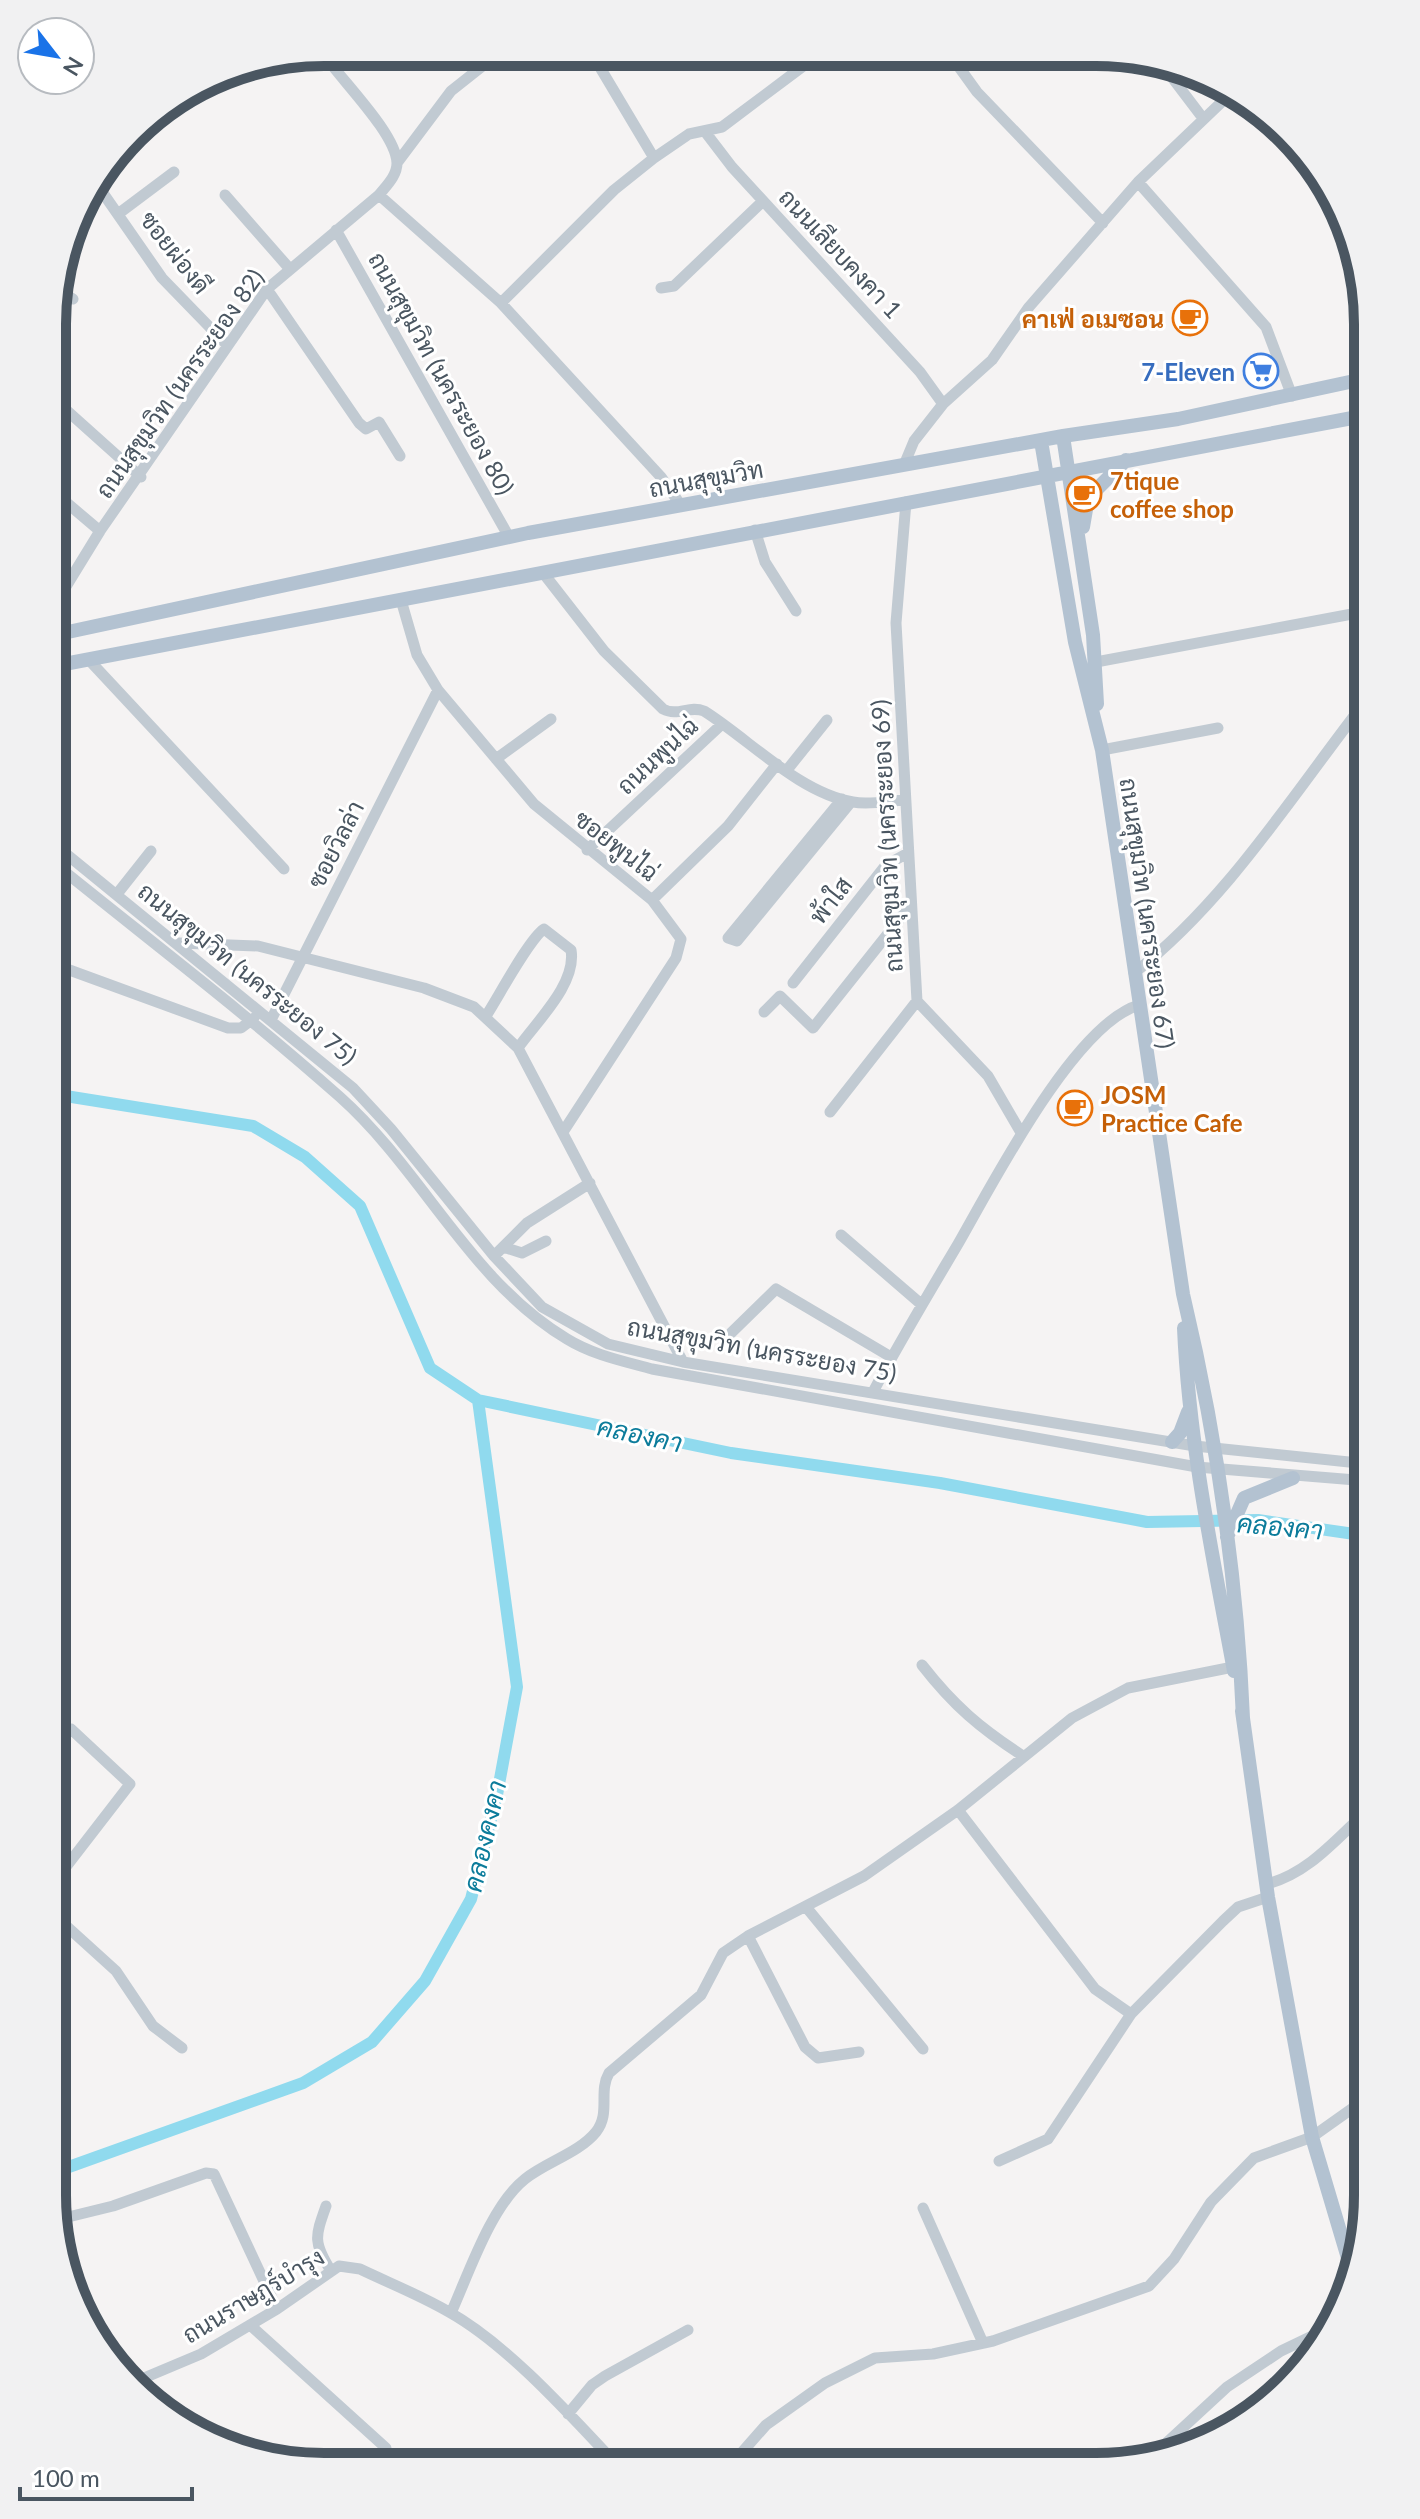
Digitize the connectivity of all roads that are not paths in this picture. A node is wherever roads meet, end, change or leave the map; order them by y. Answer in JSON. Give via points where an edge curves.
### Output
{"nodes":[{"id":1,"x":803,"y":66,"type":"edge"},
{"id":2,"x":958,"y":66,"type":"edge"},
{"id":3,"x":333,"y":67,"type":"edge"},
{"id":4,"x":482,"y":67,"type":"edge"},
{"id":5,"x":600,"y":67,"type":"edge"},
{"id":6,"x":1173,"y":78,"type":"edge"},
{"id":7,"x":1223,"y":100,"type":"edge"},
{"id":8,"x":1202,"y":117,"type":"junction"},
{"id":9,"x":706,"y":133,"type":"junction"},
{"id":10,"x":654,"y":158,"type":"junction"},
{"id":11,"x":397,"y":163,"type":"junction"},
{"id":12,"x":174,"y":172,"type":"dead end"},
{"id":13,"x":1138,"y":182,"type":"junction"},
{"id":14,"x":103,"y":192,"type":"edge"},
{"id":15,"x":225,"y":195,"type":"dead end"},
{"id":16,"x":379,"y":195,"type":"junction"},
{"id":17,"x":763,"y":201,"type":"junction"},
{"id":18,"x":118,"y":214,"type":"junction"},
{"id":19,"x":1103,"y":223,"type":"junction"},
{"id":20,"x":336,"y":230,"type":"junction"},
{"id":21,"x":289,"y":268,"type":"junction"},
{"id":22,"x":661,"y":288,"type":"dead end"},
{"id":23,"x":267,"y":289,"type":"junction"},
{"id":24,"x":68,"y":295,"type":"edge"},
{"id":25,"x":73,"y":299,"type":"dead end"},
{"id":26,"x":501,"y":303,"type":"junction"},
{"id":27,"x":227,"y":345,"type":"junction"},
{"id":28,"x":1354,"y":381,"type":"edge"},
{"id":29,"x":1292,"y":396,"type":"junction"},
{"id":30,"x":943,"y":404,"type":"junction"},
{"id":31,"x":66,"y":410,"type":"edge"},
{"id":32,"x":1354,"y":418,"type":"edge"},
{"id":33,"x":1063,"y":436,"type":"junction"},
{"id":34,"x":1041,"y":441,"type":"junction"},
{"id":35,"x":400,"y":456,"type":"dead end"},
{"id":36,"x":1126,"y":460,"type":"junction"},
{"id":37,"x":904,"y":465,"type":"junction"},
{"id":38,"x":1069,"y":471,"type":"junction"},
{"id":39,"x":1047,"y":475,"type":"junction"},
{"id":40,"x":141,"y":477,"type":"junction"},
{"id":41,"x":66,"y":502,"type":"edge"},
{"id":42,"x":906,"y":502,"type":"junction"},
{"id":43,"x":680,"y":504,"type":"junction"},
{"id":44,"x":755,"y":530,"type":"junction"},
{"id":45,"x":100,"y":531,"type":"junction"},
{"id":46,"x":509,"y":537,"type":"junction"},
{"id":47,"x":1081,"y":554,"type":"junction"},
{"id":48,"x":544,"y":574,"type":"junction"},
{"id":49,"x":66,"y":586,"type":"edge"},
{"id":50,"x":401,"y":600,"type":"junction"},
{"id":51,"x":796,"y":611,"type":"dead end"},
{"id":52,"x":1354,"y":614,"type":"edge"},
{"id":53,"x":66,"y":632,"type":"edge"},
{"id":54,"x":89,"y":660,"type":"junction"},
{"id":55,"x":1096,"y":662,"type":"junction"},
{"id":56,"x":66,"y":664,"type":"edge"},
{"id":57,"x":438,"y":690,"type":"junction"},
{"id":58,"x":1354,"y":717,"type":"edge"},
{"id":59,"x":551,"y":719,"type":"dead end"},
{"id":60,"x":827,"y":720,"type":"dead end"},
{"id":61,"x":721,"y":725,"type":"junction"},
{"id":62,"x":1097,"y":728,"type":"junction"},
{"id":63,"x":1218,"y":728,"type":"dead end"},
{"id":64,"x":1102,"y":750,"type":"junction"},
{"id":65,"x":496,"y":759,"type":"junction"},
{"id":66,"x":782,"y":767,"type":"junction"},
{"id":67,"x":846,"y":800,"type":"junction"},
{"id":68,"x":904,"y":800,"type":"junction"},
{"id":69,"x":587,"y":850,"type":"junction"},
{"id":70,"x":151,"y":851,"type":"dead end"},
{"id":71,"x":908,"y":853,"type":"junction"},
{"id":72,"x":66,"y":854,"type":"edge"},
{"id":73,"x":801,"y":856,"type":"junction"},
{"id":74,"x":284,"y":869,"type":"dead end"},
{"id":75,"x":66,"y":873,"type":"edge"},
{"id":76,"x":117,"y":894,"type":"junction"},
{"id":77,"x":652,"y":900,"type":"junction"},
{"id":78,"x":910,"y":906,"type":"junction"},
{"id":79,"x":179,"y":943,"type":"junction"},
{"id":80,"x":303,"y":955,"type":"junction"},
{"id":81,"x":66,"y":969,"type":"edge"},
{"id":82,"x":1134,"y":973,"type":"junction"},
{"id":83,"x":793,"y":983,"type":"dead end"},
{"id":84,"x":917,"y":1001,"type":"junction"},
{"id":85,"x":1139,"y":1005,"type":"junction"},
{"id":86,"x":764,"y":1012,"type":"dead end"},
{"id":87,"x":267,"y":1014,"type":"junction"},
{"id":88,"x":486,"y":1016,"type":"junction"},
{"id":89,"x":251,"y":1022,"type":"junction"},
{"id":90,"x":518,"y":1048,"type":"junction"},
{"id":91,"x":830,"y":1112,"type":"dead end"},
{"id":92,"x":1020,"y":1131,"type":"junction"},
{"id":93,"x":563,"y":1132,"type":"junction"},
{"id":94,"x":590,"y":1183,"type":"junction"},
{"id":95,"x":841,"y":1235,"type":"dead end"},
{"id":96,"x":546,"y":1241,"type":"dead end"},
{"id":97,"x":499,"y":1252,"type":"junction"},
{"id":98,"x":1183,"y":1294,"type":"junction"},
{"id":99,"x":921,"y":1304,"type":"junction"},
{"id":100,"x":731,"y":1333,"type":"dead end"},
{"id":101,"x":891,"y":1357,"type":"junction"},
{"id":102,"x":683,"y":1362,"type":"junction"},
{"id":103,"x":873,"y":1392,"type":"junction"},
{"id":104,"x":1190,"y":1406,"type":"junction"},
{"id":105,"x":1172,"y":1442,"type":"junction"},
{"id":106,"x":1195,"y":1446,"type":"junction"},
{"id":107,"x":1213,"y":1449,"type":"junction"},
{"id":108,"x":1353,"y":1463,"type":"edge"},
{"id":109,"x":1197,"y":1467,"type":"junction"},
{"id":110,"x":1215,"y":1470,"type":"junction"},
{"id":111,"x":1293,"y":1478,"type":"junction"},
{"id":112,"x":1353,"y":1480,"type":"edge"},
{"id":113,"x":1227,"y":1538,"type":"junction"},
{"id":114,"x":922,"y":1665,"type":"dead end"},
{"id":115,"x":1233,"y":1667,"type":"junction"},
{"id":116,"x":1243,"y":1718,"type":"junction"},
{"id":117,"x":66,"y":1735,"type":"edge"},
{"id":118,"x":1023,"y":1756,"type":"junction"},
{"id":119,"x":958,"y":1810,"type":"junction"},
{"id":120,"x":1353,"y":1824,"type":"edge"},
{"id":121,"x":66,"y":1867,"type":"edge"},
{"id":122,"x":1267,"y":1890,"type":"junction"},
{"id":123,"x":806,"y":1907,"type":"junction"},
{"id":124,"x":66,"y":1926,"type":"edge"},
{"id":125,"x":748,"y":1936,"type":"junction"},
{"id":126,"x":1131,"y":2014,"type":"junction"},
{"id":127,"x":182,"y":2048,"type":"dead end"},
{"id":128,"x":923,"y":2049,"type":"dead end"},
{"id":129,"x":859,"y":2052,"type":"dead end"},
{"id":130,"x":1353,"y":2108,"type":"edge"},
{"id":131,"x":1312,"y":2137,"type":"junction"},
{"id":132,"x":999,"y":2161,"type":"dead end"},
{"id":133,"x":326,"y":2206,"type":"dead end"},
{"id":134,"x":923,"y":2208,"type":"dead end"},
{"id":135,"x":68,"y":2217,"type":"edge"},
{"id":136,"x":1347,"y":2254,"type":"edge"},
{"id":137,"x":331,"y":2271,"type":"junction"},
{"id":138,"x":277,"y":2309,"type":"junction"},
{"id":139,"x":451,"y":2313,"type":"junction"},
{"id":140,"x":250,"y":2325,"type":"junction"},
{"id":141,"x":688,"y":2330,"type":"dead end"},
{"id":142,"x":1311,"y":2337,"type":"edge"},
{"id":143,"x":983,"y":2343,"type":"junction"},
{"id":144,"x":142,"y":2379,"type":"edge"},
{"id":145,"x":568,"y":2414,"type":"junction"},
{"id":146,"x":1167,"y":2442,"type":"edge"},
{"id":147,"x":386,"y":2448,"type":"dead end"},
{"id":148,"x":606,"y":2453,"type":"edge"},
{"id":149,"x":741,"y":2453,"type":"edge"}],
"edges":[{"from":1,"to":9,"type":"street"},
{"from":2,"to":19,"type":"street"},
{"from":3,"to":11,"type":"street","via":[[391,144]]},
{"from":4,"to":11,"type":"street","name":"ถนนสุขุมวิท (นครระยอง 82)","via":[[442,100]]},
{"from":5,"to":10,"type":"street"},
{"from":6,"to":8,"type":"street"},
{"from":7,"to":8,"type":"street"},
{"from":8,"to":13,"type":"street"},
{"from":9,"to":10,"type":"street","via":[[689,134]]},
{"from":9,"to":17,"type":"street","name":"ถนนเลียบคงคา 1"},
{"from":10,"to":26,"type":"street","via":[[614,190]]},
{"from":11,"to":16,"type":"street","name":"ถนนสุขุมวิท (นครระยอง 82)"},
{"from":12,"to":18,"type":"street"},
{"from":13,"to":19,"type":"street"},
{"from":13,"to":29,"type":"street","via":[[1266,327]]},
{"from":14,"to":18,"type":"street","name":"ซอยผ่องดี"},
{"from":15,"to":21,"type":"street"},
{"from":16,"to":20,"type":"street","name":"ถนนสุขุมวิท (นครระยอง 82)"},
{"from":16,"to":26,"type":"street"},
{"from":17,"to":22,"type":"street","via":[[674,286]]},
{"from":17,"to":30,"type":"street","name":"ถนนเลียบคงคา 1","via":[[920,372]]},
{"from":18,"to":27,"type":"street","name":"ซอยผ่องดี","via":[[162,278]]},
{"from":19,"to":30,"type":"street","via":[[1029,307],[992,360]]},
{"from":20,"to":21,"type":"street","name":"ถนนสุขุมวิท (นครระยอง 82)"},
{"from":20,"to":46,"type":"street","name":"ถนนสุขุมวิท (นครระยอง 80)"},
{"from":21,"to":23,"type":"street","name":"ถนนสุขุมวิท (นครระยอง 82)"},
{"from":23,"to":27,"type":"street","name":"ถนนสุขุมวิท (นครระยอง 82)"},
{"from":23,"to":35,"type":"street","via":[[359,423],[366,429],[379,422]]},
{"from":24,"to":25,"type":"street"},
{"from":26,"to":43,"type":"street"},
{"from":27,"to":40,"type":"street","name":"ถนนสุขุมวิท (นครระยอง 82)"},
{"from":28,"to":29,"type":"main road","name":"ถนนสุขุมวิท"},
{"from":29,"to":33,"type":"main road","name":"ถนนสุขุมวิท"},
{"from":30,"to":37,"type":"street","via":[[914,441]]},
{"from":31,"to":40,"type":"street"},
{"from":32,"to":36,"type":"main road"},
{"from":33,"to":34,"type":"main road","name":"ถนนสุขุมวิท"},
{"from":33,"to":38,"type":"main road","name":"ถนนสุขุมวิท (นครระยอง 67)"},
{"from":34,"to":37,"type":"main road","name":"ถนนสุขุมวิท"},
{"from":34,"to":39,"type":"main road","name":"ถนนสุขุมวิท (นครระยอง 67)"},
{"from":36,"to":38,"type":"main road"},
{"from":36,"to":47,"type":"main road","via":[[1088,498]]},
{"from":37,"to":43,"type":"main road","name":"ถนนสุขุมวิท"},
{"from":38,"to":39,"type":"main road"},
{"from":38,"to":47,"type":"main road","name":"ถนนสุขุมวิท (นครระยอง 67)"},
{"from":39,"to":42,"type":"main road"},
{"from":39,"to":62,"type":"main road","name":"ถนนสุขุมวิท (นครระยอง 67)","via":[[1075,642]]},
{"from":40,"to":45,"type":"street","name":"ถนนสุขุมวิท (นครระยอง 82)"},
{"from":41,"to":45,"type":"street"},
{"from":42,"to":44,"type":"main road"},
{"from":42,"to":68,"type":"street","name":"ถนนสุขุมวิท (นครระยอง 69)","via":[[896,623]]},
{"from":43,"to":46,"type":"main road","name":"ถนนสุขุมวิท"},
{"from":44,"to":48,"type":"main road"},
{"from":44,"to":51,"type":"street","via":[[765,562]]},
{"from":45,"to":49,"type":"street","name":"ถนนสุขุมวิท (นครระยอง 82)"},
{"from":46,"to":53,"type":"main road","name":"ถนนสุขุมวิท"},
{"from":47,"to":55,"type":"main road","name":"ถนนสุขุมวิท (นครระยอง 67)"},
{"from":48,"to":50,"type":"main road"},
{"from":48,"to":61,"type":"street","via":[[604,651],[663,709],[697,709]]},
{"from":50,"to":54,"type":"main road"},
{"from":50,"to":57,"type":"street","name":"ซอยพูนไฉ่","via":[[417,655]]},
{"from":52,"to":55,"type":"street"},
{"from":54,"to":56,"type":"main road"},
{"from":54,"to":74,"type":"street"},
{"from":55,"to":62,"type":"main road","name":"ถนนสุขุมวิท (นครระยอง 67)"},
{"from":57,"to":65,"type":"street","name":"ซอยพูนไฉ่"},
{"from":57,"to":80,"type":"street","name":"ซอยวิลล่า"},
{"from":58,"to":82,"type":"street","via":[[1276,822],[1169,943]]},
{"from":59,"to":65,"type":"street"},
{"from":60,"to":66,"type":"street"},
{"from":61,"to":66,"type":"street"},
{"from":61,"to":69,"type":"street","name":"ถนนพูนไฉ่"},
{"from":62,"to":64,"type":"main road","name":"ถนนสุขุมวิท (นครระยอง 67)"},
{"from":63,"to":64,"type":"street"},
{"from":64,"to":82,"type":"main road","name":"ถนนสุขุมวิท (นครระยอง 67)"},
{"from":65,"to":69,"type":"street","name":"ซอยพูนไฉ่","via":[[534,804]]},
{"from":66,"to":67,"type":"street"},
{"from":66,"to":77,"type":"street"},
{"from":67,"to":68,"type":"street"},
{"from":67,"to":73,"type":"street"},
{"from":68,"to":71,"type":"street","name":"ถนนสุขุมวิท (นครระยอง 69)"},
{"from":69,"to":77,"type":"street","name":"ซอยพูนไฉ่"},
{"from":70,"to":76,"type":"street"},
{"from":71,"to":78,"type":"street","name":"ถนนสุขุมวิท (นครระยอง 69)"},
{"from":71,"to":83,"type":"street","name":"พ้าใส","via":[[886,865]]},
{"from":72,"to":76,"type":"street","name":"ถนนสุขุมวิท (นครระยอง 75)"},
{"from":73,"to":73,"type":"street","via":[[728,938],[737,941]]},
{"from":75,"to":89,"type":"street","name":"ถนนสุขุมวิท (นครระยอง 75)"},
{"from":76,"to":79,"type":"street","name":"ถนนสุขุมวิท (นครระยอง 75)"},
{"from":77,"to":93,"type":"street","name":"ซอยพูนไฉ่","via":[[679,935],[679,954]]},
{"from":78,"to":84,"type":"street","name":"ถนนสุขุมวิท (นครระยอง 69)"},
{"from":78,"to":86,"type":"street","via":[[813,1028],[780,996]]},
{"from":79,"to":80,"type":"street","via":[[258,946]]},
{"from":79,"to":87,"type":"street","name":"ถนนสุขุมวิท (นครระยอง 75)"},
{"from":80,"to":87,"type":"street","name":"ซอยวิลล่า"},
{"from":80,"to":88,"type":"street","via":[[424,988]]},
{"from":81,"to":89,"type":"street","via":[[228,1028]]},
{"from":82,"to":85,"type":"main road","name":"ถนนสุขุมวิท (นครระยอง 67)"},
{"from":84,"to":91,"type":"street"},
{"from":84,"to":92,"type":"street","name":"ถนนสุขุมวิท (นครระยอง 69)","via":[[988,1076]]},
{"from":85,"to":92,"type":"street","via":[[1123,1009],[1102,1027]]},
{"from":85,"to":98,"type":"main road","name":"ถนนสุขุมวิท (นครระยอง 67)"},
{"from":87,"to":89,"type":"street","name":"ซอยวิลล่า"},
{"from":87,"to":97,"type":"street","name":"ถนนสุขุมวิท (นครระยอง 75)","via":[[353,1088]]},
{"from":88,"to":90,"type":"street"},
{"from":88,"to":90,"type":"street","via":[[534,935],[544,929],[571,950],[573,961],[562,987]]},
{"from":89,"to":109,"type":"street","name":"ถนนสุขุมวิท (นครระยอง 75)","via":[[343,1099],[502,1287],[569,1341],[652,1369]]},
{"from":90,"to":93,"type":"street"},
{"from":92,"to":99,"type":"street"},
{"from":93,"to":94,"type":"street"},
{"from":94,"to":97,"type":"street","via":[[527,1223]]},
{"from":94,"to":102,"type":"street"},
{"from":95,"to":99,"type":"street"},
{"from":96,"to":97,"type":"street","via":[[522,1253]]},
{"from":97,"to":102,"type":"street","name":"ถนนสุขุมวิท (นครระยอง 75)","via":[[542,1307],[577,1330],[608,1344]]},
{"from":98,"to":104,"type":"main road","name":"ถนนสุขุมวิท (นครระยอง 67)"},
{"from":98,"to":107,"type":"main road","name":"ถนนสุขุมวิท (นครระยอง 67)"},
{"from":99,"to":101,"type":"street"},
{"from":100,"to":101,"type":"street","via":[[776,1289]]},
{"from":101,"to":103,"type":"street"},
{"from":102,"to":103,"type":"street","name":"ถนนสุขุมวิท (นครระยอง 75)"},
{"from":103,"to":105,"type":"street","name":"ถนนสุขุมวิท (นครระยอง 75)"},
{"from":104,"to":105,"type":"main road"},
{"from":104,"to":106,"type":"main road","name":"ถนนสุขุมวิท (นครระยอง 67)"},
{"from":105,"to":106,"type":"street","name":"ถนนสุขุมวิท (นครระยอง 75)"},
{"from":106,"to":107,"type":"street","name":"ถนนสุขุมวิท (นครระยอง 75)"},
{"from":106,"to":109,"type":"main road","name":"ถนนสุขุมวิท (นครระยอง 67)"},
{"from":107,"to":108,"type":"street","name":"ถนนสุขุมวิท (นครระยอง 75)"},
{"from":107,"to":110,"type":"main road","name":"ถนนสุขุมวิท (นครระยอง 67)"},
{"from":109,"to":110,"type":"street","name":"ถนนสุขุมวิท (นครระยอง 75)"},
{"from":109,"to":115,"type":"main road","name":"ถนนสุขุมวิท (นครระยอง 67)"},
{"from":110,"to":111,"type":"street","name":"ถนนสุขุมวิท (นครระยอง 75)"},
{"from":110,"to":113,"type":"main road","name":"ถนนสุขุมวิท (นครระยอง 67)"},
{"from":111,"to":112,"type":"street","name":"ถนนสุขุมวิท (นครระยอง 75)"},
{"from":111,"to":113,"type":"main road","via":[[1251,1492]]},
{"from":113,"to":116,"type":"main road","name":"ถนนสุขุมวิท (นครระยอง 67)","via":[[1239,1618]]},
{"from":114,"to":118,"type":"street","via":[[978,1727]]},
{"from":115,"to":116,"type":"main road","name":"ถนนสุขุมวิท (นครระยอง 67)"},
{"from":115,"to":118,"type":"street","via":[[1112,1694]]},
{"from":116,"to":122,"type":"main road"},
{"from":117,"to":121,"type":"street","via":[[71,1729],[130,1784]]},
{"from":118,"to":119,"type":"street"},
{"from":119,"to":123,"type":"street","via":[[864,1876]]},
{"from":119,"to":126,"type":"street","via":[[1095,1989]]},
{"from":120,"to":122,"type":"street","via":[[1307,1866]]},
{"from":122,"to":126,"type":"street","via":[[1238,1907]]},
{"from":122,"to":131,"type":"main road"},
{"from":123,"to":125,"type":"street"},
{"from":123,"to":128,"type":"street"},
{"from":124,"to":127,"type":"street","via":[[116,1971],[153,2026]]},
{"from":125,"to":129,"type":"street","via":[[805,2047],[818,2058]]},
{"from":125,"to":139,"type":"street","via":[[716,1961],[701,1995],[609,2073],[603,2119],[596,2132],[536,2170],[510,2194]]},
{"from":126,"to":132,"type":"street","via":[[1048,2139]]},
{"from":130,"to":131,"type":"street"},
{"from":131,"to":136,"type":"main road"},
{"from":131,"to":143,"type":"street","via":[[1254,2158],[1211,2202],[1174,2259],[1149,2286]]},
{"from":133,"to":137,"type":"street","via":[[316,2236]]},
{"from":134,"to":143,"type":"street"},
{"from":135,"to":138,"type":"street","via":[[214,2174]]},
{"from":137,"to":138,"type":"street","name":"ถนนราษฎร์บำรุง"},
{"from":137,"to":139,"type":"street","name":"ถนนราษฎร์บำรุง","via":[[339,2266],[360,2269]]},
{"from":138,"to":140,"type":"street","name":"ถนนราษฎร์บำรุง"},
{"from":139,"to":145,"type":"street","name":"ถนนราษฎร์บำรุง"},
{"from":140,"to":144,"type":"street","name":"ถนนราษฎร์บำรุง","via":[[201,2354]]},
{"from":140,"to":147,"type":"street"},
{"from":141,"to":145,"type":"street","via":[[592,2385]]},
{"from":142,"to":146,"type":"street","via":[[1227,2387]]},
{"from":143,"to":149,"type":"street","via":[[933,2354],[875,2358],[825,2383],[766,2425]]},
{"from":145,"to":148,"type":"street","name":"ถนนราษฎร์บำรุง"}]}
